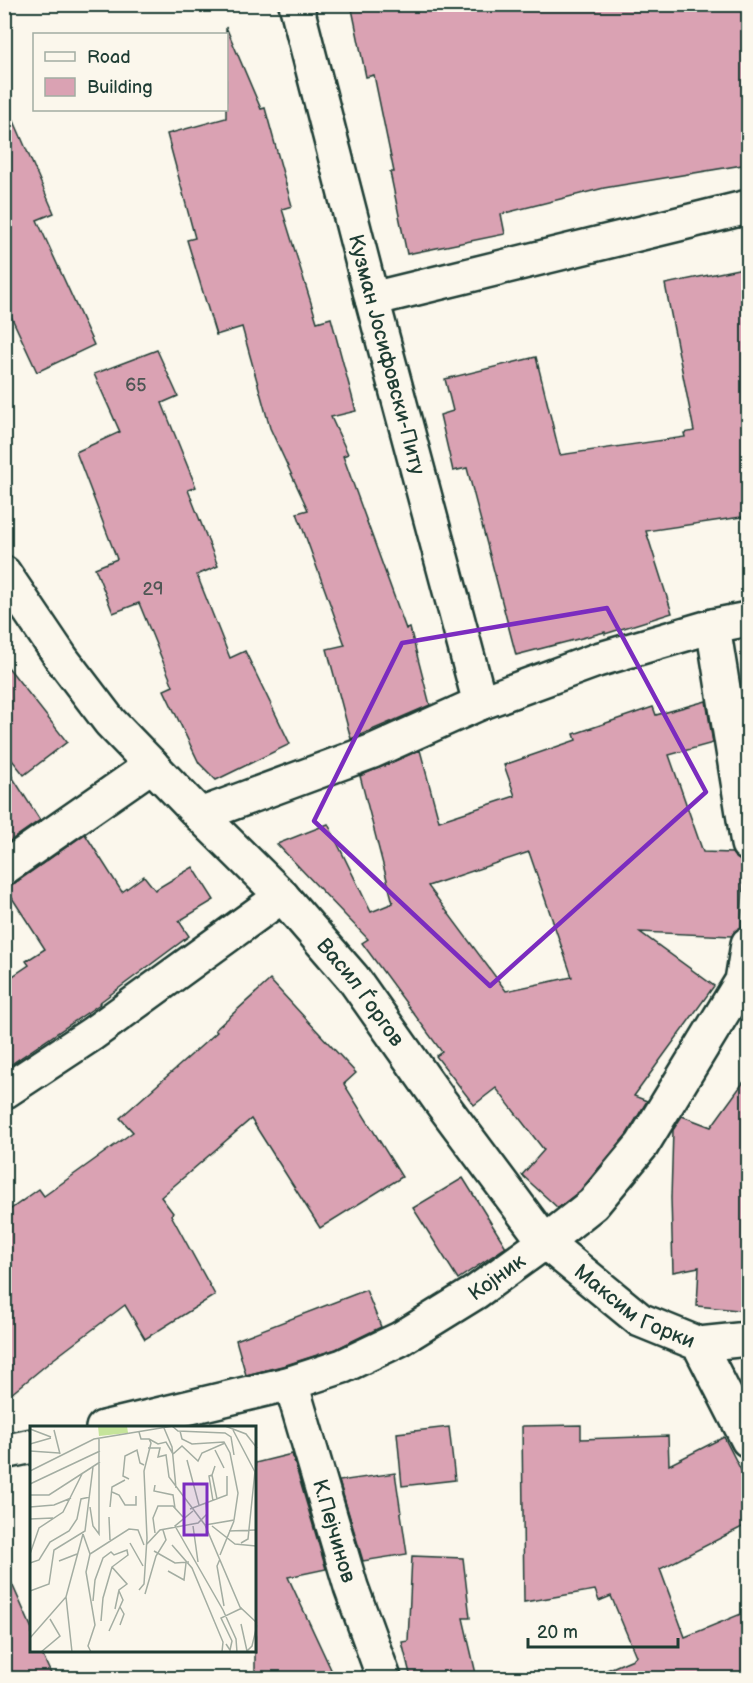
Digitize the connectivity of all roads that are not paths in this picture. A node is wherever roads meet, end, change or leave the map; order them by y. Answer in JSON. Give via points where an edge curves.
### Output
{"nodes":[{"id":1,"x":296,"y":4,"type":"edge"},
{"id":2,"x":748,"y":207,"type":"edge"},
{"id":3,"x":372,"y":298,"type":"junction"},
{"id":4,"x":4,"y":573,"type":"edge"},
{"id":5,"x":748,"y":619,"type":"edge"},
{"id":6,"x":713,"y":626,"type":"junction"},
{"id":7,"x":480,"y":703,"type":"junction"},
{"id":8,"x":152,"y":765,"type":"junction"},
{"id":9,"x":200,"y":815,"type":"junction"},
{"id":10,"x":748,"y":844,"type":"edge"},
{"id":11,"x":4,"y":868,"type":"edge"},
{"id":12,"x":282,"y":896,"type":"junction"},
{"id":13,"x":748,"y":944,"type":"edge"},
{"id":14,"x":4,"y":1092,"type":"edge"},
{"id":15,"x":545,"y":1242,"type":"junction"},
{"id":16,"x":748,"y":1340,"type":"edge"},
{"id":17,"x":699,"y":1344,"type":"junction"},
{"id":18,"x":291,"y":1383,"type":"junction"},
{"id":19,"x":111,"y":1426,"type":"edge"},
{"id":20,"x":748,"y":1440,"type":"edge"},
{"id":21,"x":30,"y":1446,"type":"edge"},
{"id":22,"x":4,"y":1452,"type":"edge"},
{"id":23,"x":384,"y":1678,"type":"edge"}],
"edges":[{"from":1,"to":3,"type":"street","name":"Кузман Јосифовски-Питу"},
{"from":2,"to":3,"type":"street"},
{"from":3,"to":7,"type":"street","name":"Кузман Јосифовски-Питу"},
{"from":4,"to":8,"type":"street","name":"Васил Ѓоргов","via":[[110,722]]},
{"from":5,"to":6,"type":"street"},
{"from":6,"to":7,"type":"street","via":[[597,660]]},
{"from":6,"to":10,"type":"street"},
{"from":7,"to":9,"type":"street","via":[[373,752]]},
{"from":8,"to":9,"type":"street","name":"Васил Ѓоргов"},
{"from":8,"to":11,"type":"street"},
{"from":9,"to":12,"type":"street","name":"Васил Ѓоргов"},
{"from":12,"to":14,"type":"street","via":[[92,1034]]},
{"from":12,"to":15,"type":"street","name":"Васил Ѓоргов","via":[[353,978]]},
{"from":13,"to":15,"type":"street","name":"Којник","via":[[742,981],[642,1145],[593,1204]]},
{"from":15,"to":17,"type":"street","name":"Максим Горки","via":[[640,1320]]},
{"from":15,"to":18,"type":"street","name":"Којник","via":[[400,1340],[343,1366]]},
{"from":16,"to":17,"type":"street"},
{"from":17,"to":20,"type":"street","name":"Максим Горки"},
{"from":18,"to":19,"type":"street","name":"Којник"},
{"from":18,"to":23,"type":"street","name":"К.Пејчинов","via":[[351,1587]]},
{"from":21,"to":22,"type":"street"}]}
